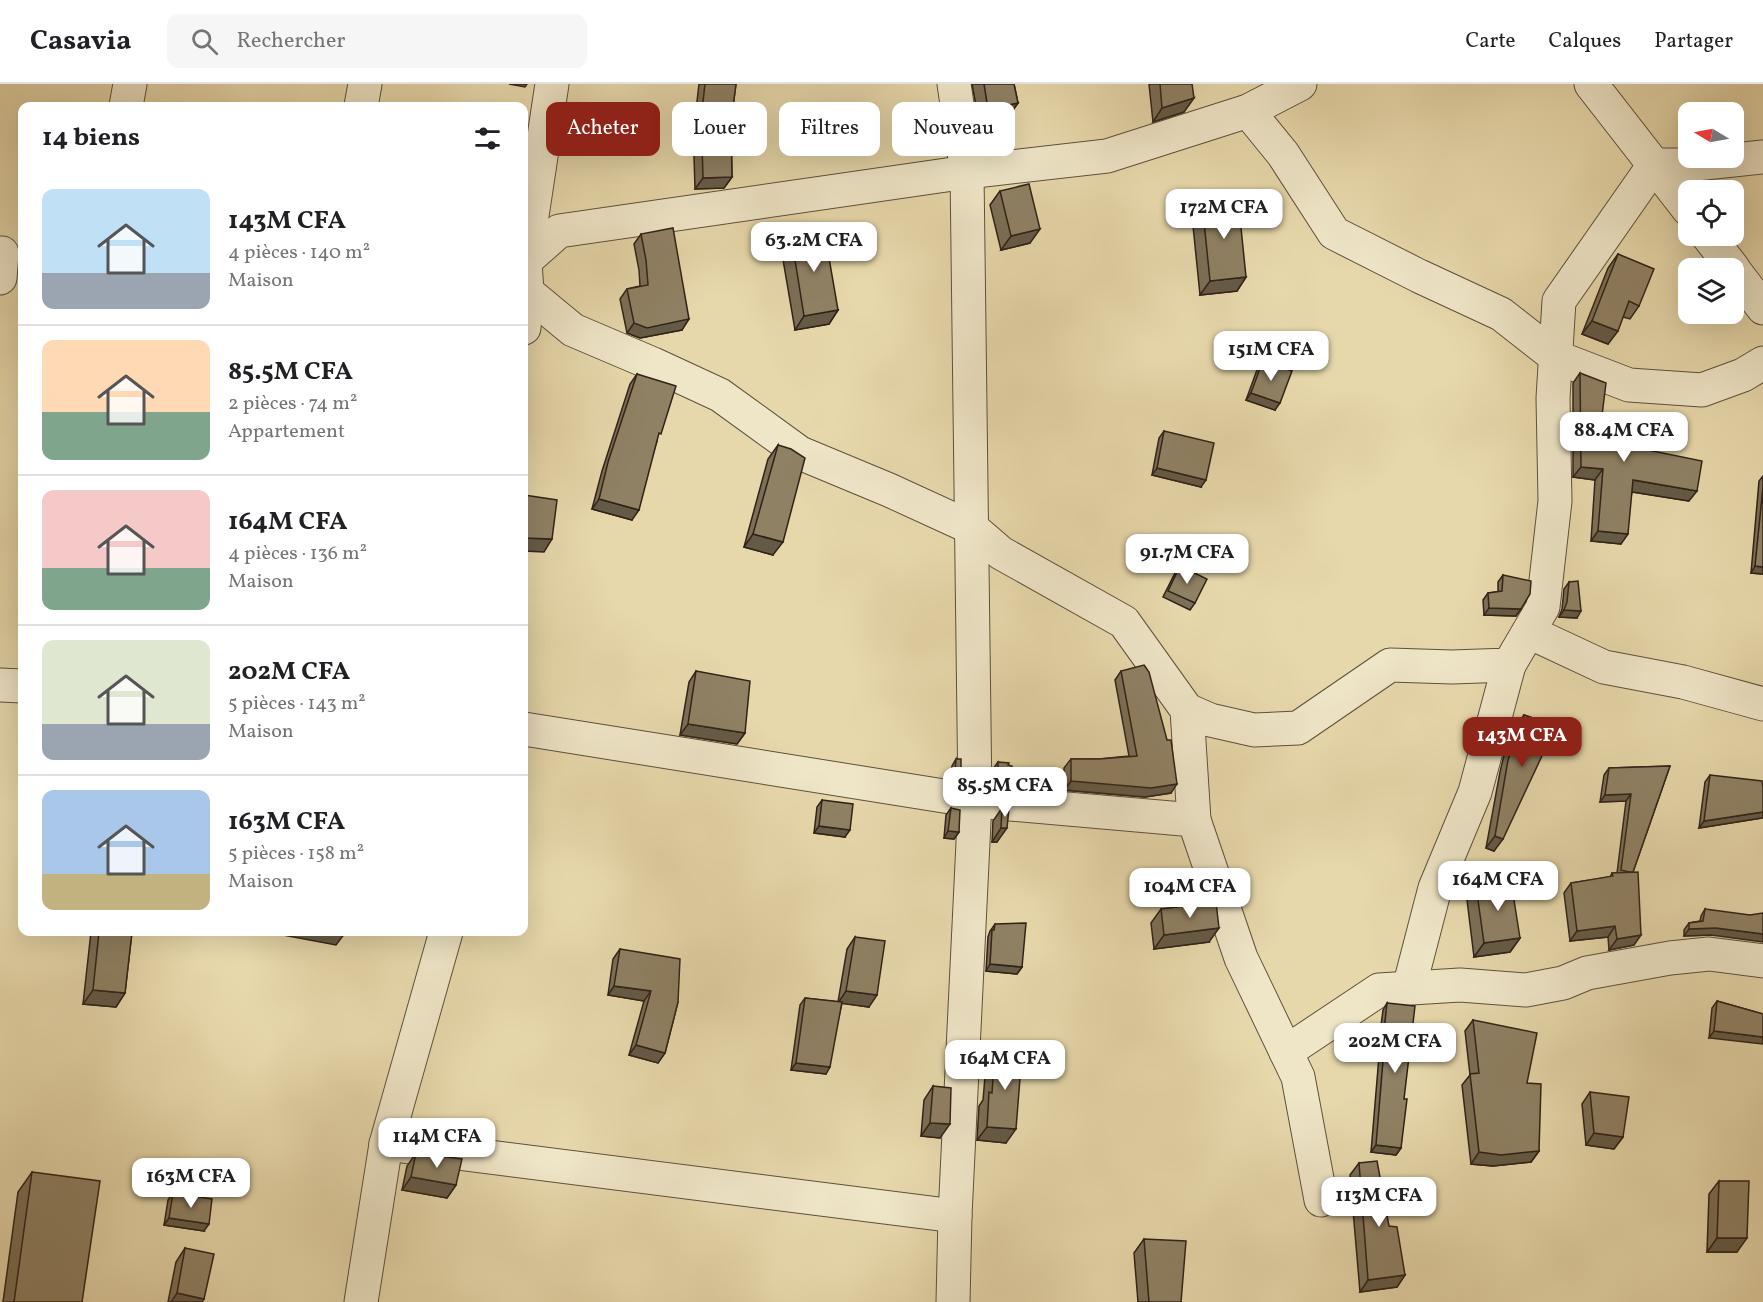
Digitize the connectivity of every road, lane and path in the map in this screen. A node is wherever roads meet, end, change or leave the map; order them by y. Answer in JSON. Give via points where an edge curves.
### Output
{"nodes":[{"id":1,"x":130,"y":84,"type":"edge"},
{"id":2,"x":365,"y":84,"type":"edge"},
{"id":3,"x":552,"y":84,"type":"edge"},
{"id":4,"x":954,"y":84,"type":"edge"},
{"id":5,"x":1300,"y":84,"type":"edge"},
{"id":6,"x":1591,"y":84,"type":"edge"},
{"id":7,"x":127,"y":102,"type":"edge"},
{"id":8,"x":362,"y":102,"type":"edge"},
{"id":9,"x":1248,"y":111,"type":"junction"},
{"id":10,"x":1763,"y":157,"type":"edge"},
{"id":11,"x":1654,"y":165,"type":"junction"},
{"id":12,"x":967,"y":172,"type":"junction"},
{"id":13,"x":1678,"y":196,"type":"edge"},
{"id":14,"x":1716,"y":246,"type":"edge"},
{"id":15,"x":528,"y":251,"type":"edge"},
{"id":16,"x":1725,"y":258,"type":"edge"},
{"id":17,"x":528,"y":268,"type":"edge"},
{"id":18,"x":528,"y":276,"type":"edge"},
{"id":19,"x":1744,"y":282,"type":"edge"},
{"id":20,"x":1763,"y":308,"type":"edge"},
{"id":21,"x":1556,"y":357,"type":"junction"},
{"id":22,"x":1763,"y":363,"type":"edge"},
{"id":23,"x":972,"y":528,"type":"junction"},
{"id":24,"x":1529,"y":632,"type":"junction"},
{"id":25,"x":1509,"y":665,"type":"junction"},
{"id":26,"x":0,"y":685,"type":"edge"},
{"id":27,"x":18,"y":686,"type":"edge"},
{"id":28,"x":1763,"y":704,"type":"edge"},
{"id":29,"x":1187,"y":710,"type":"junction"},
{"id":30,"x":528,"y":730,"type":"edge"},
{"id":31,"x":975,"y":801,"type":"junction"},
{"id":32,"x":1194,"y":820,"type":"junction"},
{"id":33,"x":445,"y":936,"type":"edge"},
{"id":34,"x":1763,"y":961,"type":"edge"},
{"id":35,"x":1409,"y":988,"type":"junction"},
{"id":36,"x":1286,"y":1052,"type":"junction"},
{"id":37,"x":386,"y":1144,"type":"junction"},
{"id":38,"x":1321,"y":1200,"type":"dead end"},
{"id":39,"x":955,"y":1216,"type":"junction"},
{"id":40,"x":361,"y":1302,"type":"edge"},
{"id":41,"x":953,"y":1302,"type":"edge"}],
"edges":[{"from":1,"to":7,"type":"street"},
{"from":2,"to":8,"type":"street"},
{"from":3,"to":15,"type":"street"},
{"from":4,"to":12,"type":"street"},
{"from":5,"to":9,"type":"street"},
{"from":6,"to":11,"type":"street"},
{"from":9,"to":12,"type":"street","via":[[1107,156]]},
{"from":9,"to":21,"type":"street","via":[[1282,154],[1334,233],[1501,314]]},
{"from":10,"to":11,"type":"street"},
{"from":11,"to":13,"type":"street"},
{"from":11,"to":21,"type":"street","via":[[1559,301]]},
{"from":12,"to":17,"type":"street","via":[[559,231]]},
{"from":12,"to":23,"type":"street"},
{"from":14,"to":16,"type":"street"},
{"from":18,"to":23,"type":"street","via":[[573,330],[720,395],[800,453]]},
{"from":19,"to":20,"type":"street"},
{"from":21,"to":22,"type":"street","via":[[1629,385],[1702,390]]},
{"from":21,"to":24,"type":"street","via":[[1555,501],[1543,607]]},
{"from":23,"to":29,"type":"street","via":[[1000,553],[1124,621]]},
{"from":23,"to":31,"type":"street"},
{"from":24,"to":25,"type":"street"},
{"from":24,"to":28,"type":"street","via":[[1604,667],[1683,682]]},
{"from":25,"to":29,"type":"street","via":[[1390,665],[1298,728],[1254,730],[1210,720]]},
{"from":25,"to":35,"type":"street","via":[[1476,792],[1435,888]]},
{"from":26,"to":27,"type":"street"},
{"from":29,"to":32,"type":"street"},
{"from":30,"to":31,"type":"street"},
{"from":31,"to":32,"type":"street"},
{"from":31,"to":39,"type":"street"},
{"from":32,"to":36,"type":"street","via":[[1241,958]]},
{"from":33,"to":37,"type":"street"},
{"from":34,"to":35,"type":"street","via":[[1709,954],[1587,973],[1563,983],[1526,990],[1460,985]]},
{"from":35,"to":36,"type":"street","via":[[1379,990]]},
{"from":36,"to":38,"type":"street","via":[[1298,1077]]},
{"from":37,"to":39,"type":"street"},
{"from":37,"to":40,"type":"street"},
{"from":39,"to":41,"type":"street"}]}
